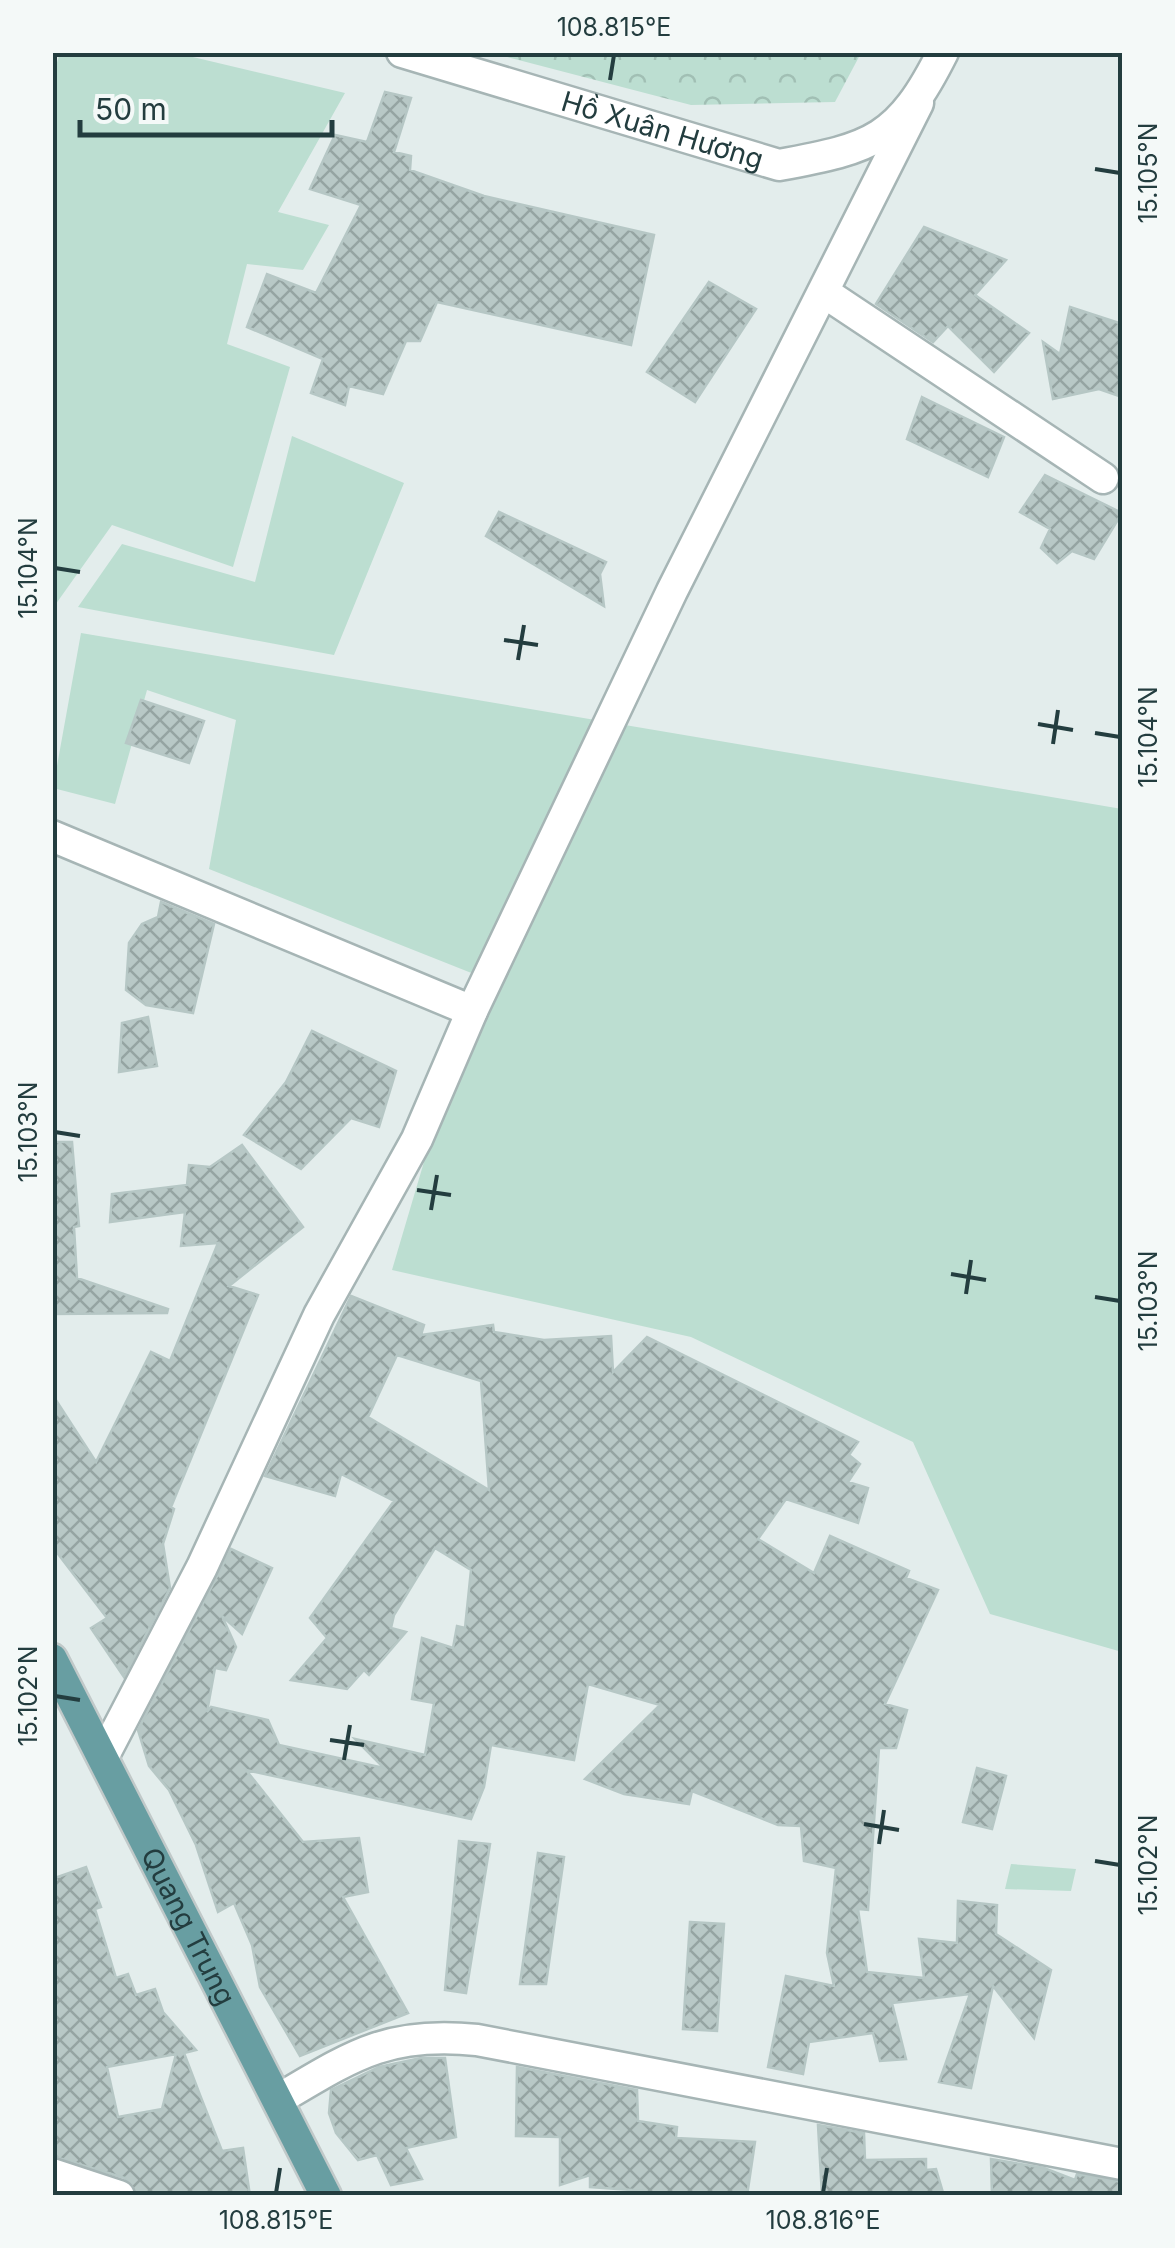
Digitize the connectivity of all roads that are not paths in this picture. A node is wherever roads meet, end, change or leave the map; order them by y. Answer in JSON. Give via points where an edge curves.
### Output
{"nodes":[{"id":1,"x":402,"y":52,"type":"edge"},
{"id":2,"x":944,"y":52,"type":"edge"},
{"id":3,"x":918,"y":103,"type":"junction"},
{"id":4,"x":824,"y":294,"type":"junction"},
{"id":5,"x":1103,"y":478,"type":"dead end"},
{"id":6,"x":52,"y":836,"type":"edge"},
{"id":7,"x":472,"y":1011,"type":"junction"},
{"id":8,"x":52,"y":1659,"type":"edge"},
{"id":9,"x":103,"y":1757,"type":"junction"},
{"id":10,"x":279,"y":2099,"type":"junction"},
{"id":11,"x":1122,"y":2164,"type":"edge"},
{"id":12,"x":52,"y":2174,"type":"edge"},
{"id":13,"x":119,"y":2196,"type":"edge"},
{"id":14,"x":326,"y":2196,"type":"edge"}],
"edges":[{"from":1,"to":3,"type":"street","name":"Hồ Xuân Hương","via":[[779,165],[880,139]]},
{"from":2,"to":3,"type":"street","name":"Hồ Xuân Hương"},
{"from":3,"to":4,"type":"street"},
{"from":4,"to":5,"type":"street"},
{"from":4,"to":7,"type":"street","via":[[672,590]]},
{"from":6,"to":7,"type":"street"},
{"from":7,"to":9,"type":"street","via":[[417,1140],[319,1315],[202,1566]]},
{"from":8,"to":9,"type":"main road","name":"Quang Trung"},
{"from":9,"to":10,"type":"main road","name":"Quang Trung"},
{"from":10,"to":11,"type":"street","via":[[338,2063],[394,2041],[429,2036]]},
{"from":10,"to":14,"type":"main road","name":"Quang Trung"},
{"from":12,"to":13,"type":"street"}]}
